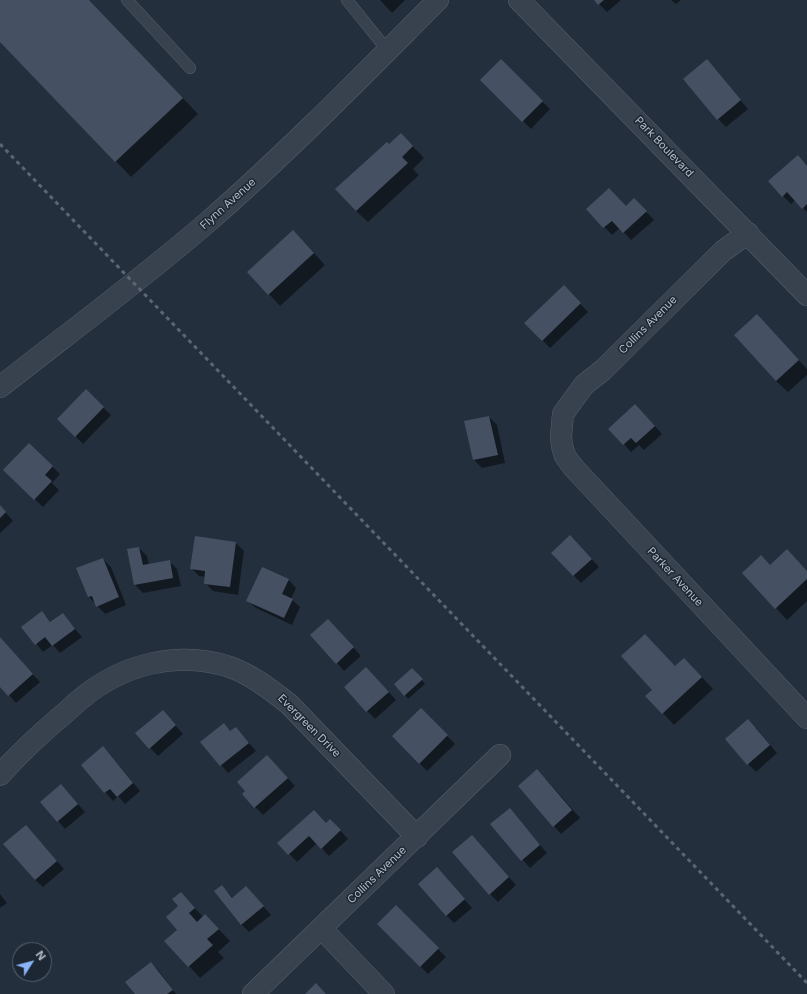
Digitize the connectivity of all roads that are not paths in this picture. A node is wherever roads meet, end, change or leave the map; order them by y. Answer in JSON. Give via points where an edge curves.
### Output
{"nodes":[{"id":1,"x":127,"y":0,"type":"edge"},
{"id":2,"x":347,"y":0,"type":"edge"},
{"id":3,"x":438,"y":0,"type":"edge"},
{"id":4,"x":520,"y":0,"type":"edge"},
{"id":5,"x":388,"y":51,"type":"junction"},
{"id":6,"x":190,"y":68,"type":"dead end"},
{"id":7,"x":748,"y":233,"type":"junction"},
{"id":8,"x":807,"y":295,"type":"edge"},
{"id":9,"x":0,"y":387,"type":"edge"},
{"id":10,"x":563,"y":426,"type":"joint"},
{"id":11,"x":807,"y":718,"type":"edge"},
{"id":12,"x":500,"y":755,"type":"dead end"},
{"id":13,"x":0,"y":775,"type":"edge"},
{"id":14,"x":417,"y":837,"type":"junction"},
{"id":15,"x":322,"y":929,"type":"junction"},
{"id":16,"x":253,"y":994,"type":"edge"},
{"id":17,"x":384,"y":994,"type":"edge"}],
"edges":[{"from":1,"to":6,"type":"lane"},
{"from":2,"to":5,"type":"lane"},
{"from":3,"to":5,"type":"street","name":"Flynn Avenue"},
{"from":4,"to":7,"type":"street","name":"Park Boulevard"},
{"from":5,"to":9,"type":"street","name":"Flynn Avenue","via":[[214,217],[134,284]]},
{"from":7,"to":8,"type":"street","name":"Park Boulevard"},
{"from":7,"to":10,"type":"street","name":"Collins Avenue","via":[[723,251],[603,370],[584,385],[563,414]]},
{"from":10,"to":11,"type":"street","name":"Parker Avenue","via":[[560,436],[562,446],[565,456],[573,466]]},
{"from":12,"to":14,"type":"street","name":"Collins Avenue"},
{"from":13,"to":14,"type":"street","name":"Evergreen Drive","via":[[82,697],[123,672],[142,665],[163,660],[186,659],[230,667],[270,689],[289,704]]},
{"from":14,"to":15,"type":"street","name":"Collins Avenue"},
{"from":15,"to":16,"type":"street","name":"Collins Avenue"},
{"from":15,"to":17,"type":"street"}]}
